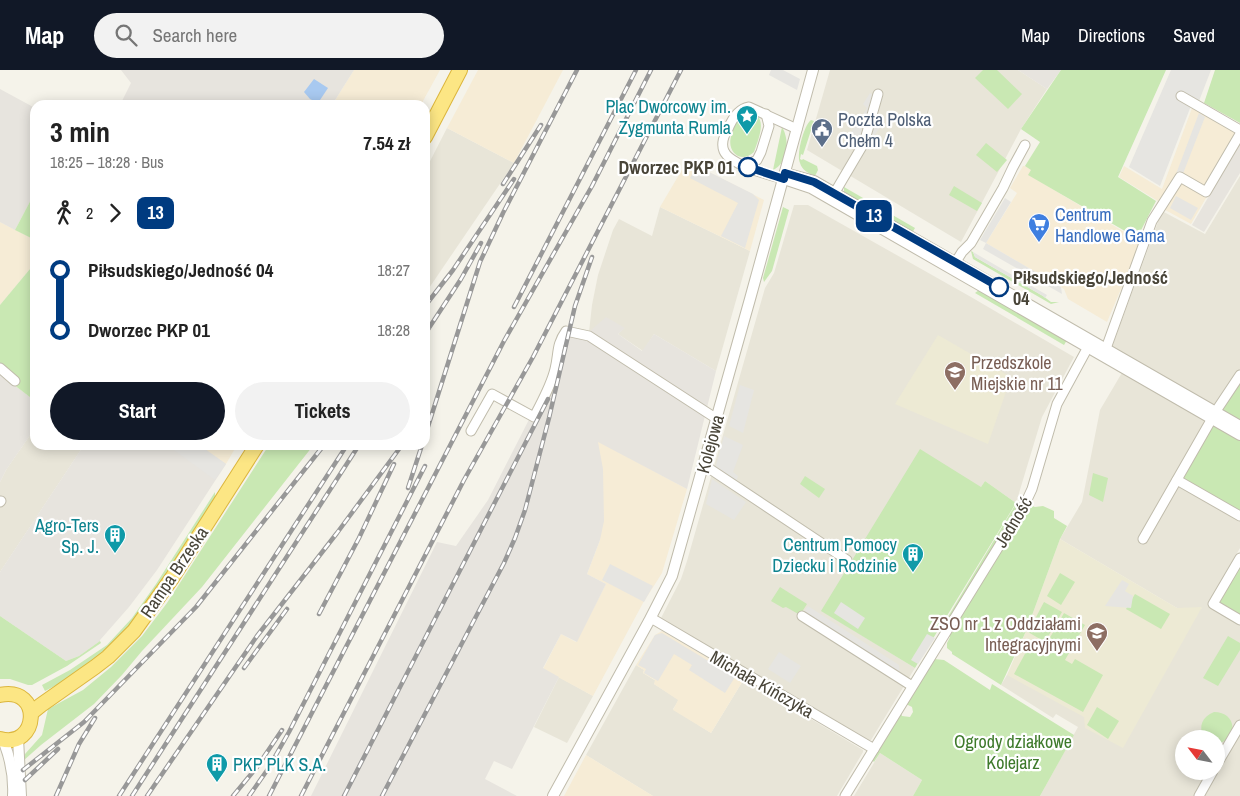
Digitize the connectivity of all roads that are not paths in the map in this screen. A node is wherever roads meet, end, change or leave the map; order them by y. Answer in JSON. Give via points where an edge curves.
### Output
{"nodes":[{"id":1,"x":460,"y":70,"type":"edge"},
{"id":2,"x":813,"y":70,"type":"edge"},
{"id":3,"x":878,"y":94,"type":"dead end"},
{"id":4,"x":1180,"y":96,"type":"dead end"},
{"id":5,"x":766,"y":114,"type":"junction"},
{"id":6,"x":430,"y":128,"type":"edge"},
{"id":7,"x":797,"y":129,"type":"junction"},
{"id":8,"x":1240,"y":132,"type":"edge"},
{"id":9,"x":1025,"y":145,"type":"dead end"},
{"id":10,"x":745,"y":166,"type":"junction"},
{"id":11,"x":784,"y":176,"type":"junction"},
{"id":12,"x":833,"y":196,"type":"junction"},
{"id":13,"x":953,"y":265,"type":"junction"},
{"id":14,"x":1088,"y":347,"type":"junction"},
{"id":15,"x":1104,"y":352,"type":"junction"},
{"id":16,"x":0,"y":368,"type":"edge"},
{"id":17,"x":1240,"y":375,"type":"edge"},
{"id":18,"x":15,"y":381,"type":"dead end"},
{"id":19,"x":1214,"y":415,"type":"junction"},
{"id":20,"x":716,"y":419,"type":"junction"},
{"id":21,"x":1240,"y":426,"type":"edge"},
{"id":22,"x":472,"y":431,"type":"dead end"},
{"id":23,"x":1240,"y":435,"type":"edge"},
{"id":24,"x":254,"y":450,"type":"edge"},
{"id":25,"x":704,"y":465,"type":"junction"},
{"id":26,"x":1177,"y":480,"type":"junction"},
{"id":27,"x":1240,"y":516,"type":"edge"},
{"id":28,"x":1143,"y":539,"type":"dead end"},
{"id":29,"x":1240,"y":558,"type":"edge"},
{"id":30,"x":847,"y":560,"type":"dead end"},
{"id":31,"x":802,"y":616,"type":"dead end"},
{"id":32,"x":651,"y":618,"type":"junction"},
{"id":33,"x":1240,"y":620,"type":"edge"},
{"id":34,"x":73,"y":684,"type":"junction"},
{"id":35,"x":912,"y":686,"type":"junction"},
{"id":36,"x":0,"y":694,"type":"edge"},
{"id":37,"x":24,"y":699,"type":"junction"},
{"id":38,"x":31,"y":714,"type":"junction"},
{"id":39,"x":1240,"y":725,"type":"edge"},
{"id":40,"x":18,"y":738,"type":"junction"},
{"id":41,"x":2,"y":739,"type":"edge"},
{"id":42,"x":874,"y":749,"type":"junction"},
{"id":43,"x":1225,"y":751,"type":"edge"},
{"id":44,"x":1208,"y":780,"type":"edge"},
{"id":45,"x":13,"y":796,"type":"edge"},
{"id":46,"x":21,"y":796,"type":"edge"},
{"id":47,"x":552,"y":796,"type":"edge"},
{"id":48,"x":845,"y":796,"type":"edge"},
{"id":49,"x":1199,"y":796,"type":"edge"}],
"edges":[{"from":1,"to":6,"type":"highway"},
{"from":2,"to":7,"type":"street","name":"Kolejowa"},
{"from":3,"to":12,"type":"street","via":[[864,143]]},
{"from":4,"to":8,"type":"street"},
{"from":5,"to":7,"type":"street"},
{"from":5,"to":10,"type":"street","via":[[769,126],[761,152],[757,160]]},
{"from":5,"to":10,"type":"street","via":[[743,108],[726,132],[725,154]]},
{"from":7,"to":11,"type":"street","name":"Kolejowa"},
{"from":8,"to":15,"type":"street","via":[[1206,192],[1180,177],[1171,190],[1152,221]]},
{"from":9,"to":13,"type":"street","via":[[971,243]]},
{"from":10,"to":11,"type":"street"},
{"from":11,"to":12,"type":"street"},
{"from":11,"to":20,"type":"street","name":"Kolejowa"},
{"from":12,"to":13,"type":"street"},
{"from":13,"to":14,"type":"street"},
{"from":13,"to":15,"type":"street"},
{"from":14,"to":15,"type":"street"},
{"from":14,"to":35,"type":"street","name":"Jedność","via":[[1057,404],[1025,504]]},
{"from":15,"to":19,"type":"street"},
{"from":16,"to":18,"type":"street"},
{"from":17,"to":19,"type":"street"},
{"from":19,"to":21,"type":"street"},
{"from":19,"to":23,"type":"street"},
{"from":19,"to":26,"type":"street"},
{"from":20,"to":22,"type":"street","via":[[589,336],[566,331],[557,348],[556,367],[550,384],[534,417],[492,394]]},
{"from":20,"to":25,"type":"street","name":"Kolejowa"},
{"from":24,"to":34,"type":"highway","name":"Rampa Brzeska","via":[[147,614],[108,657]]},
{"from":25,"to":30,"type":"street"},
{"from":25,"to":32,"type":"street","name":"Kolejowa","via":[[672,576]]},
{"from":26,"to":27,"type":"street"},
{"from":26,"to":28,"type":"street"},
{"from":29,"to":33,"type":"street","via":[[1213,604]]},
{"from":31,"to":35,"type":"street"},
{"from":32,"to":42,"type":"street","name":"Michała Kińczyka"},
{"from":32,"to":47,"type":"street","name":"Kolejowa"},
{"from":34,"to":37,"type":"highway","name":"Rampa Brzeska"},
{"from":34,"to":38,"type":"highway","name":"Rampa Brzeska"},
{"from":35,"to":42,"type":"street","name":"Jedność"},
{"from":36,"to":37,"type":"highway","via":[[8,693]]},
{"from":37,"to":38,"type":"highway"},
{"from":38,"to":40,"type":"highway","via":[[29,728]]},
{"from":39,"to":43,"type":"street"},
{"from":40,"to":41,"type":"highway"},
{"from":40,"to":46,"type":"street"},
{"from":41,"to":45,"type":"street","via":[[12,776]]},
{"from":42,"to":48,"type":"street","name":"Jedność"},
{"from":44,"to":49,"type":"street"}]}
